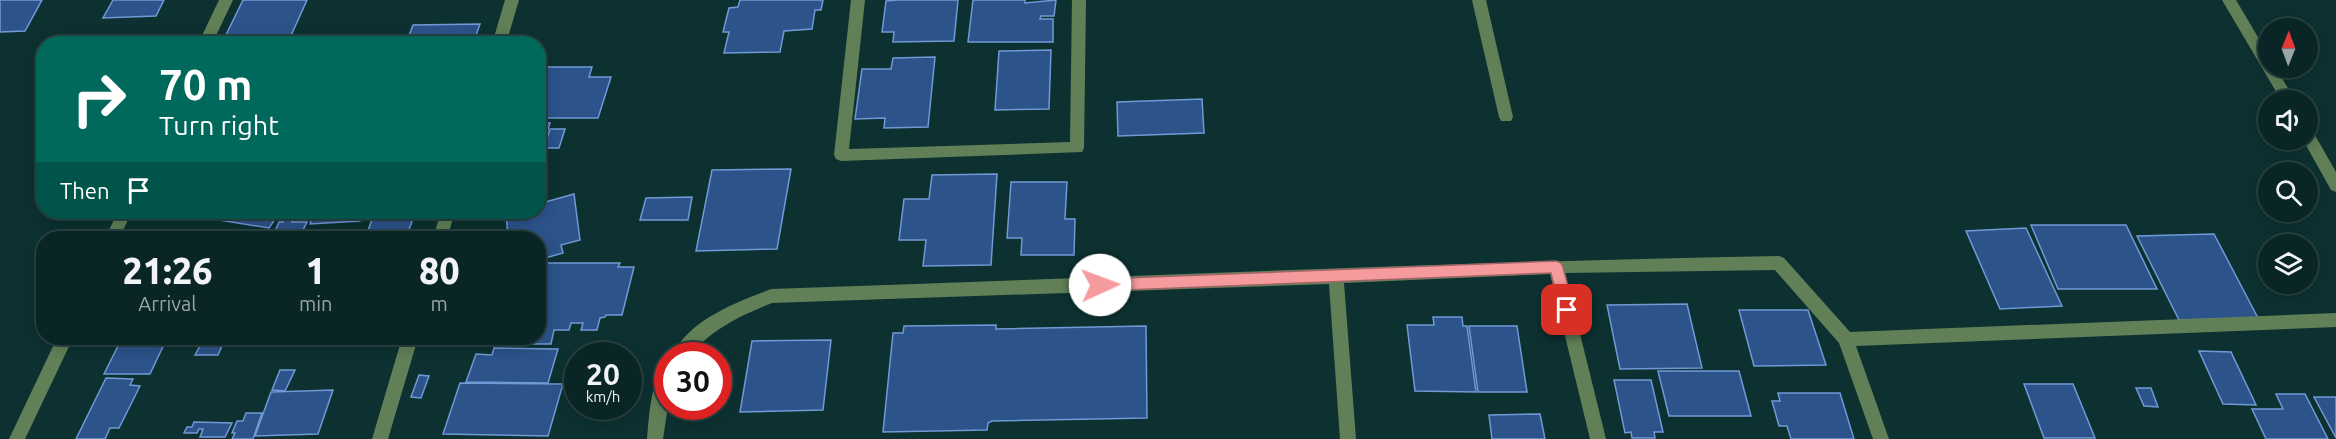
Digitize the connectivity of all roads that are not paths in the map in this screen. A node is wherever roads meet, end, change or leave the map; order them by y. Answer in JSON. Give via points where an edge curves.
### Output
{"nodes":[{"id":1,"x":226,"y":0,"type":"edge"},
{"id":2,"x":512,"y":0,"type":"edge"},
{"id":3,"x":858,"y":0,"type":"edge"},
{"id":4,"x":1079,"y":0,"type":"edge"},
{"id":5,"x":1479,"y":0,"type":"edge"},
{"id":6,"x":2229,"y":0,"type":"edge"},
{"id":7,"x":209,"y":36,"type":"edge"},
{"id":8,"x":501,"y":36,"type":"edge"},
{"id":9,"x":2258,"y":50,"type":"edge"},
{"id":10,"x":1506,"y":117,"type":"dead end"},
{"id":11,"x":2316,"y":150,"type":"edge"},
{"id":12,"x":2336,"y":186,"type":"edge"},
{"id":13,"x":1556,"y":267,"type":"junction"},
{"id":14,"x":1336,"y":277,"type":"junction"},
{"id":15,"x":2336,"y":320,"type":"edge"},
{"id":16,"x":1846,"y":339,"type":"junction"},
{"id":17,"x":690,"y":342,"type":"edge"},
{"id":18,"x":62,"y":345,"type":"edge"},
{"id":19,"x":408,"y":345,"type":"edge"},
{"id":20,"x":658,"y":420,"type":"edge"},
{"id":21,"x":17,"y":439,"type":"edge"},
{"id":22,"x":380,"y":439,"type":"edge"},
{"id":23,"x":655,"y":439,"type":"edge"},
{"id":24,"x":1348,"y":439,"type":"edge"},
{"id":25,"x":1598,"y":439,"type":"edge"},
{"id":26,"x":1881,"y":439,"type":"edge"}],
"edges":[{"from":1,"to":7,"type":"street"},
{"from":2,"to":8,"type":"street"},
{"from":3,"to":4,"type":"street","via":[[841,155],[1077,148]]},
{"from":5,"to":10,"type":"street"},
{"from":6,"to":9,"type":"street"},
{"from":11,"to":12,"type":"street"},
{"from":13,"to":14,"type":"street"},
{"from":13,"to":16,"type":"street","via":[[1779,263]]},
{"from":13,"to":25,"type":"street"},
{"from":14,"to":17,"type":"street","via":[[771,296],[732,312]]},
{"from":14,"to":24,"type":"street"},
{"from":15,"to":16,"type":"street"},
{"from":16,"to":26,"type":"street"},
{"from":18,"to":21,"type":"street"},
{"from":19,"to":22,"type":"street"},
{"from":20,"to":23,"type":"street"}]}
